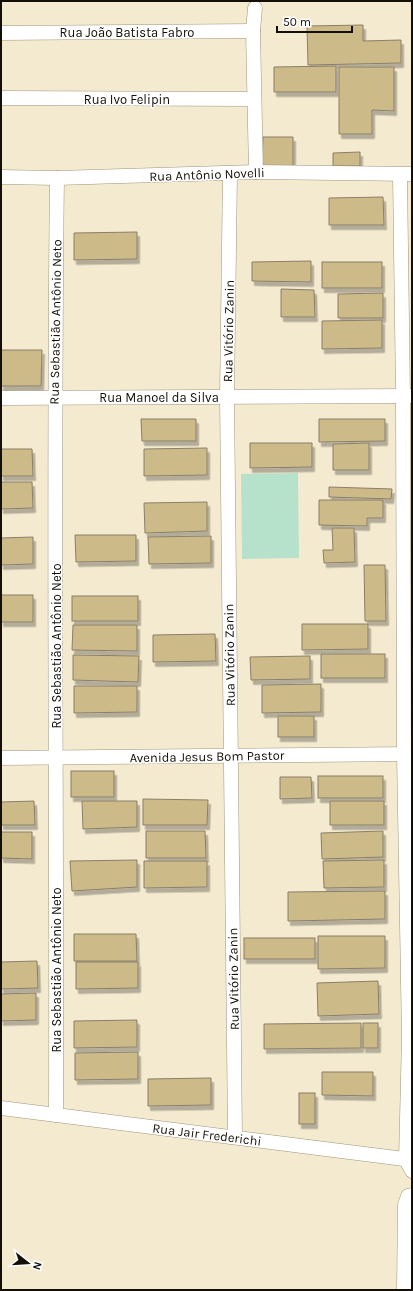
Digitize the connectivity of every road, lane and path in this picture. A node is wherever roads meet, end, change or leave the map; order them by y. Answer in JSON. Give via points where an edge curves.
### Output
{"nodes":[{"id":1,"x":255,"y":8,"type":"dead end"},
{"id":2,"x":253,"y":31,"type":"junction"},
{"id":3,"x":1,"y":33,"type":"edge"},
{"id":4,"x":1,"y":98,"type":"edge"},
{"id":5,"x":253,"y":99,"type":"junction"},
{"id":6,"x":256,"y":172,"type":"junction"},
{"id":7,"x":230,"y":173,"type":"junction"},
{"id":8,"x":406,"y":174,"type":"edge"},
{"id":9,"x":1,"y":177,"type":"edge"},
{"id":10,"x":57,"y":178,"type":"junction"},
{"id":11,"x":408,"y":396,"type":"edge"},
{"id":12,"x":227,"y":397,"type":"junction"},
{"id":13,"x":1,"y":398,"type":"edge"},
{"id":14,"x":54,"y":398,"type":"junction"},
{"id":15,"x":408,"y":754,"type":"edge"},
{"id":16,"x":230,"y":756,"type":"junction"},
{"id":17,"x":1,"y":758,"type":"edge"},
{"id":18,"x":57,"y":758,"type":"junction"},
{"id":19,"x":410,"y":1037,"type":"edge"},
{"id":20,"x":1,"y":1108,"type":"edge"},
{"id":21,"x":56,"y":1115,"type":"junction"},
{"id":22,"x":235,"y":1137,"type":"junction"},
{"id":23,"x":410,"y":1163,"type":"edge"},
{"id":24,"x":412,"y":1195,"type":"edge"},
{"id":25,"x":404,"y":1290,"type":"edge"}],
"edges":[{"from":1,"to":2,"type":"street"},
{"from":2,"to":3,"type":"street","name":"Rua João Batista Fabro"},
{"from":2,"to":5,"type":"street"},
{"from":4,"to":5,"type":"street","name":"Rua Ivo Felipin"},
{"from":5,"to":6,"type":"street"},
{"from":6,"to":7,"type":"street","name":"Rua Antônio Novelli"},
{"from":6,"to":8,"type":"street","name":"Rua Antônio Novelli"},
{"from":7,"to":10,"type":"street","name":"Rua Antônio Novelli"},
{"from":7,"to":12,"type":"street","name":"Rua Vitório Zanin"},
{"from":8,"to":11,"type":"street"},
{"from":9,"to":10,"type":"street","name":"Rua Antônio Novelli"},
{"from":10,"to":14,"type":"street","name":"Rua Sebastião Antônio Neto"},
{"from":11,"to":12,"type":"street","name":"Rua Manoel da Silva"},
{"from":11,"to":15,"type":"street"},
{"from":12,"to":14,"type":"street","name":"Rua Manoel da Silva"},
{"from":12,"to":16,"type":"street","name":"Rua Vitório Zanin"},
{"from":13,"to":14,"type":"street","name":"Rua Manoel da Silva"},
{"from":14,"to":18,"type":"street","name":"Rua Sebastião Antônio Neto"},
{"from":15,"to":16,"type":"street","name":"Avenida Jesus Bom Pastor"},
{"from":15,"to":19,"type":"street"},
{"from":16,"to":18,"type":"street","name":"Avenida Jesus Bom Pastor"},
{"from":16,"to":22,"type":"street","name":"Rua Vitório Zanin"},
{"from":17,"to":18,"type":"street","name":"Avenida Jesus Bom Pastor"},
{"from":18,"to":21,"type":"street","name":"Rua Sebastião Antônio Neto"},
{"from":19,"to":23,"type":"street"},
{"from":20,"to":21,"type":"street","name":"Rua Jair Frederichi"},
{"from":21,"to":22,"type":"street","name":"Rua Jair Frederichi"},
{"from":22,"to":23,"type":"street","name":"Rua Jair Frederichi"},
{"from":24,"to":25,"type":"street","via":[[408,1196],[405,1205]]}]}
